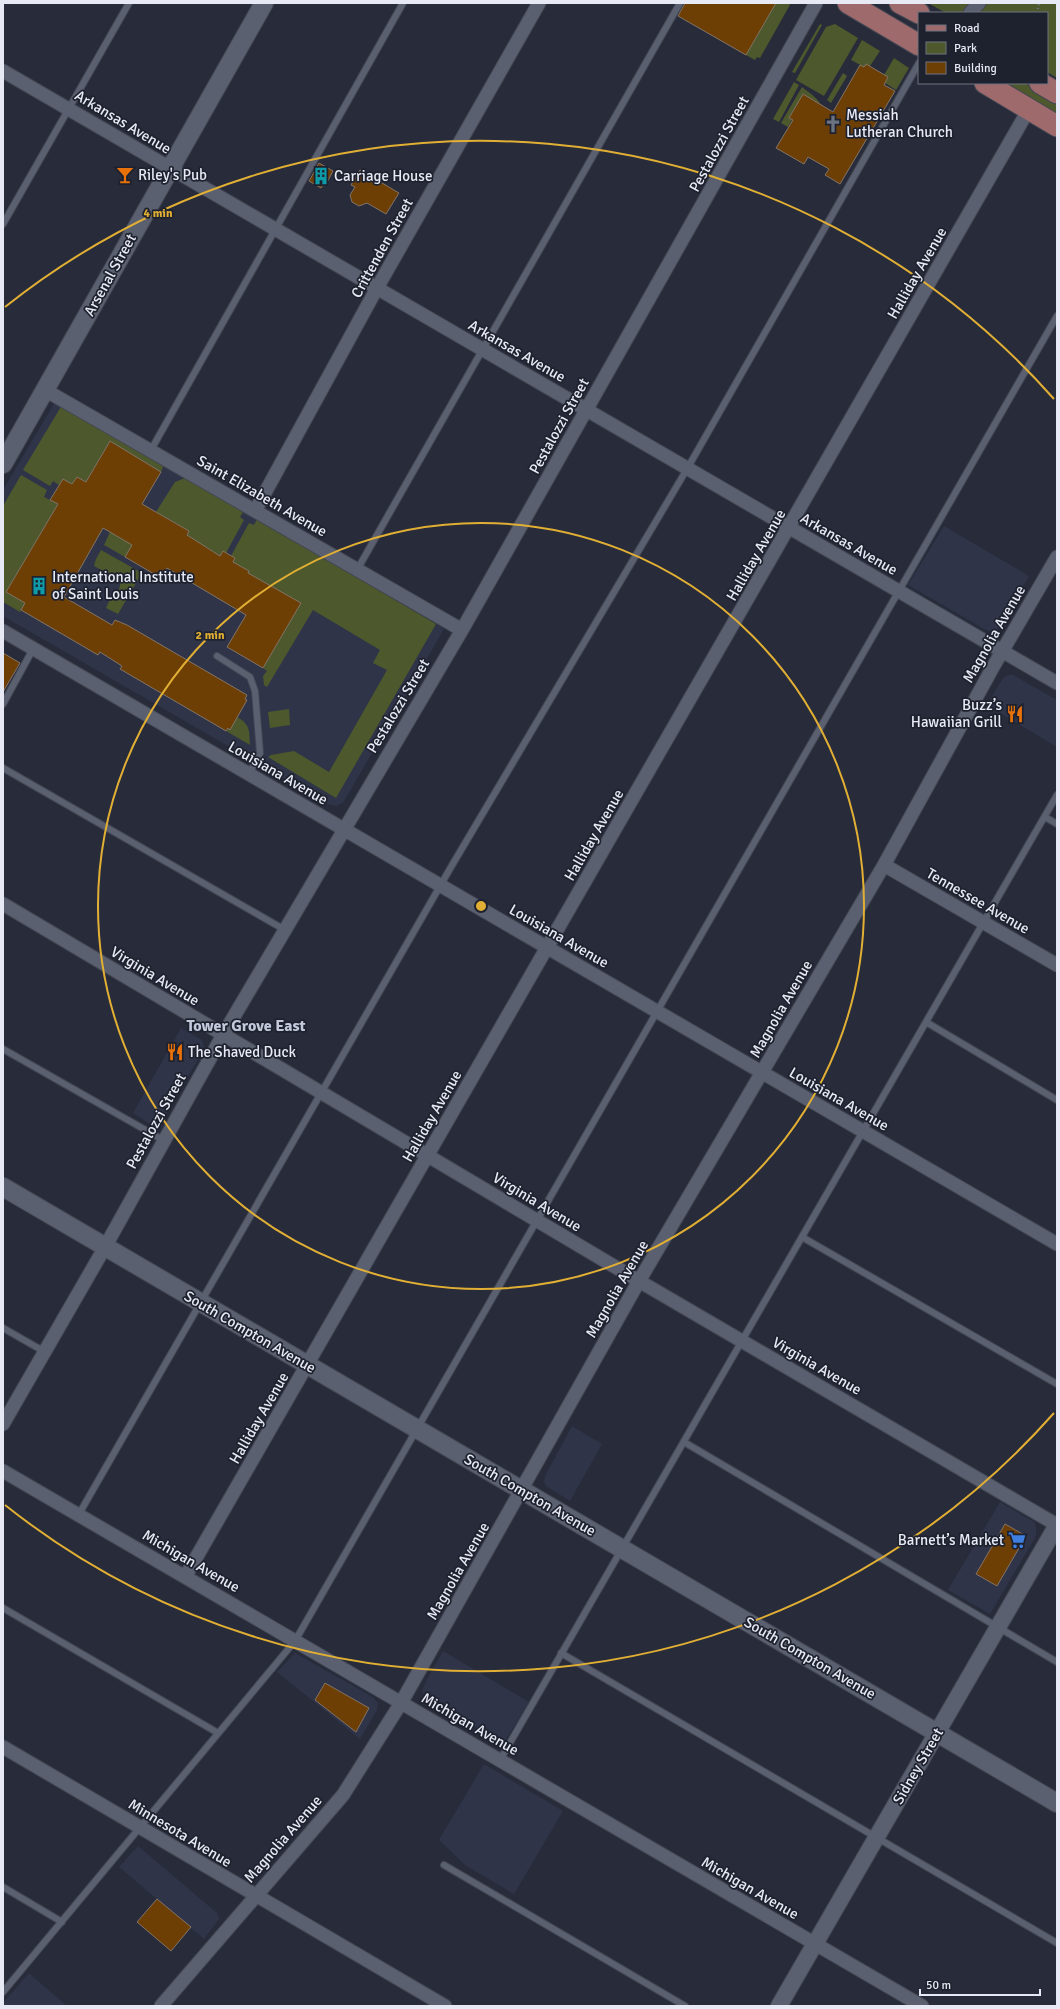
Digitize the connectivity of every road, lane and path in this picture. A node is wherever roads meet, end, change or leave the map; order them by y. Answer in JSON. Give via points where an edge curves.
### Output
{"nodes":[{"id":1,"x":129,"y":3,"type":"edge"},
{"id":2,"x":264,"y":3,"type":"edge"},
{"id":3,"x":403,"y":3,"type":"edge"},
{"id":4,"x":539,"y":3,"type":"edge"},
{"id":5,"x":680,"y":3,"type":"edge"},
{"id":6,"x":816,"y":3,"type":"edge"},
{"id":7,"x":848,"y":3,"type":"edge"},
{"id":8,"x":900,"y":3,"type":"edge"},
{"id":9,"x":918,"y":13,"type":"edge"},
{"id":10,"x":918,"y":44,"type":"edge"},
{"id":11,"x":918,"y":65,"type":"edge"},
{"id":12,"x":3,"y":71,"type":"edge"},
{"id":13,"x":987,"y":84,"type":"edge"},
{"id":14,"x":1042,"y":84,"type":"edge"},
{"id":15,"x":1057,"y":93,"type":"edge"},
{"id":16,"x":68,"y":109,"type":"junction"},
{"id":17,"x":1029,"y":109,"type":"junction"},
{"id":18,"x":1057,"y":126,"type":"edge"},
{"id":19,"x":170,"y":169,"type":"junction"},
{"id":20,"x":3,"y":224,"type":"edge"},
{"id":21,"x":275,"y":229,"type":"junction"},
{"id":22,"x":378,"y":288,"type":"junction"},
{"id":23,"x":1057,"y":316,"type":"edge"},
{"id":24,"x":482,"y":349,"type":"junction"},
{"id":25,"x":45,"y":390,"type":"junction"},
{"id":26,"x":587,"y":410,"type":"junction"},
{"id":27,"x":151,"y":450,"type":"junction"},
{"id":28,"x":3,"y":464,"type":"edge"},
{"id":29,"x":687,"y":468,"type":"junction"},
{"id":30,"x":255,"y":511,"type":"junction"},
{"id":31,"x":790,"y":528,"type":"junction"},
{"id":32,"x":1057,"y":557,"type":"edge"},
{"id":33,"x":357,"y":570,"type":"junction"},
{"id":34,"x":898,"y":591,"type":"junction"},
{"id":35,"x":462,"y":630,"type":"junction"},
{"id":36,"x":3,"y":631,"type":"edge"},
{"id":37,"x":32,"y":649,"type":"junction"},
{"id":38,"x":1002,"y":651,"type":"junction"},
{"id":39,"x":217,"y":656,"type":"dead end"},
{"id":40,"x":1057,"y":683,"type":"edge"},
{"id":41,"x":3,"y":704,"type":"edge"},
{"id":42,"x":3,"y":768,"type":"edge"},
{"id":43,"x":248,"y":775,"type":"junction"},
{"id":44,"x":1057,"y":795,"type":"edge"},
{"id":45,"x":1045,"y":817,"type":"junction"},
{"id":46,"x":1057,"y":824,"type":"edge"},
{"id":47,"x":343,"y":829,"type":"junction"},
{"id":48,"x":884,"y":865,"type":"junction"},
{"id":49,"x":441,"y":886,"type":"junction"},
{"id":50,"x":3,"y":904,"type":"edge"},
{"id":51,"x":984,"y":923,"type":"junction"},
{"id":52,"x":285,"y":930,"type":"junction"},
{"id":53,"x":548,"y":948,"type":"junction"},
{"id":54,"x":1057,"y":965,"type":"edge"},
{"id":55,"x":657,"y":1011,"type":"junction"},
{"id":56,"x":926,"y":1022,"type":"junction"},
{"id":57,"x":223,"y":1035,"type":"junction"},
{"id":58,"x":3,"y":1049,"type":"edge"},
{"id":59,"x":762,"y":1072,"type":"junction"},
{"id":60,"x":321,"y":1093,"type":"junction"},
{"id":61,"x":1057,"y":1100,"type":"edge"},
{"id":62,"x":863,"y":1131,"type":"junction"},
{"id":63,"x":163,"y":1140,"type":"junction"},
{"id":64,"x":428,"y":1156,"type":"junction"},
{"id":65,"x":3,"y":1187,"type":"edge"},
{"id":66,"x":536,"y":1220,"type":"junction"},
{"id":67,"x":802,"y":1237,"type":"junction"},
{"id":68,"x":1057,"y":1244,"type":"edge"},
{"id":69,"x":105,"y":1246,"type":"junction"},
{"id":70,"x":639,"y":1280,"type":"junction"},
{"id":71,"x":202,"y":1304,"type":"junction"},
{"id":72,"x":3,"y":1328,"type":"edge"},
{"id":73,"x":742,"y":1341,"type":"junction"},
{"id":74,"x":45,"y":1352,"type":"junction"},
{"id":75,"x":308,"y":1365,"type":"junction"},
{"id":76,"x":1057,"y":1384,"type":"edge"},
{"id":77,"x":3,"y":1424,"type":"edge"},
{"id":78,"x":416,"y":1429,"type":"junction"},
{"id":79,"x":684,"y":1442,"type":"junction"},
{"id":80,"x":3,"y":1471,"type":"edge"},
{"id":81,"x":522,"y":1490,"type":"junction"},
{"id":82,"x":79,"y":1514,"type":"junction"},
{"id":83,"x":1057,"y":1525,"type":"edge"},
{"id":84,"x":622,"y":1549,"type":"junction"},
{"id":85,"x":185,"y":1577,"type":"junction"},
{"id":86,"x":3,"y":1608,"type":"edge"},
{"id":87,"x":998,"y":1627,"type":"junction"},
{"id":88,"x":295,"y":1640,"type":"junction"},
{"id":89,"x":561,"y":1653,"type":"junction"},
{"id":90,"x":1057,"y":1662,"type":"edge"},
{"id":91,"x":401,"y":1703,"type":"junction"},
{"id":92,"x":218,"y":1733,"type":"junction"},
{"id":93,"x":937,"y":1733,"type":"junction"},
{"id":94,"x":3,"y":1747,"type":"edge"},
{"id":95,"x":500,"y":1760,"type":"junction"},
{"id":96,"x":1057,"y":1803,"type":"edge"},
{"id":97,"x":140,"y":1827,"type":"junction"},
{"id":98,"x":877,"y":1838,"type":"junction"},
{"id":99,"x":444,"y":1865,"type":"dead end"},
{"id":100,"x":3,"y":1888,"type":"edge"},
{"id":101,"x":255,"y":1896,"type":"junction"},
{"id":102,"x":62,"y":1922,"type":"junction"},
{"id":103,"x":1057,"y":1943,"type":"edge"},
{"id":104,"x":815,"y":1944,"type":"junction"},
{"id":105,"x":3,"y":1992,"type":"edge"},
{"id":106,"x":161,"y":2006,"type":"edge"},
{"id":107,"x":445,"y":2006,"type":"edge"},
{"id":108,"x":685,"y":2006,"type":"edge"},
{"id":109,"x":779,"y":2006,"type":"edge"},
{"id":110,"x":922,"y":2006,"type":"edge"}],
"edges":[{"from":1,"to":16,"type":"lane"},
{"from":2,"to":19,"type":"main road","name":"Arsenal Street"},
{"from":3,"to":21,"type":"lane"},
{"from":4,"to":22,"type":"street","name":"Crittenden Street"},
{"from":5,"to":24,"type":"lane"},
{"from":6,"to":26,"type":"street","name":"Pestalozzi Street"},
{"from":7,"to":10,"type":"main road"},
{"from":8,"to":9,"type":"main road"},
{"from":11,"to":29,"type":"lane"},
{"from":12,"to":16,"type":"street","name":"Arkansas Avenue"},
{"from":13,"to":17,"type":"main road"},
{"from":14,"to":15,"type":"main road"},
{"from":16,"to":19,"type":"street","name":"Arkansas Avenue"},
{"from":16,"to":20,"type":"lane"},
{"from":17,"to":18,"type":"main road"},
{"from":17,"to":31,"type":"street","name":"Halliday Avenue"},
{"from":19,"to":21,"type":"street","name":"Arkansas Avenue"},
{"from":19,"to":25,"type":"main road","name":"Arsenal Street"},
{"from":21,"to":22,"type":"street","name":"Arkansas Avenue"},
{"from":21,"to":27,"type":"lane"},
{"from":22,"to":24,"type":"street","name":"Arkansas Avenue"},
{"from":22,"to":30,"type":"street","name":"Crittenden Street"},
{"from":23,"to":34,"type":"lane"},
{"from":24,"to":26,"type":"street","name":"Arkansas Avenue"},
{"from":24,"to":33,"type":"lane"},
{"from":25,"to":27,"type":"street","name":"Saint Elizabeth Avenue"},
{"from":25,"to":28,"type":"main road","name":"Arsenal Street"},
{"from":26,"to":29,"type":"street","name":"Arkansas Avenue"},
{"from":26,"to":35,"type":"street","name":"Pestalozzi Street"},
{"from":27,"to":30,"type":"street","name":"Saint Elizabeth Avenue"},
{"from":29,"to":31,"type":"street","name":"Arkansas Avenue"},
{"from":29,"to":49,"type":"lane"},
{"from":30,"to":33,"type":"street","name":"Saint Elizabeth Avenue"},
{"from":31,"to":34,"type":"street","name":"Arkansas Avenue"},
{"from":31,"to":53,"type":"street","name":"Halliday Avenue"},
{"from":32,"to":38,"type":"street","name":"Magnolia Avenue"},
{"from":33,"to":35,"type":"street","name":"Saint Elizabeth Avenue"},
{"from":34,"to":38,"type":"street","name":"Arkansas Avenue"},
{"from":34,"to":55,"type":"lane"},
{"from":35,"to":47,"type":"street","name":"Pestalozzi Street"},
{"from":36,"to":37,"type":"street","name":"Louisiana Avenue"},
{"from":37,"to":41,"type":"lane"},
{"from":37,"to":43,"type":"street","name":"Louisiana Avenue"},
{"from":38,"to":40,"type":"street","name":"Arkansas Avenue"},
{"from":38,"to":48,"type":"street","name":"Magnolia Avenue"},
{"from":39,"to":43,"type":"lane","via":[[250,677],[255,691],[260,753]]},
{"from":42,"to":52,"type":"lane"},
{"from":43,"to":47,"type":"street","name":"Louisiana Avenue"},
{"from":44,"to":45,"type":"lane"},
{"from":45,"to":46,"type":"lane"},
{"from":45,"to":51,"type":"lane"},
{"from":47,"to":49,"type":"street","name":"Louisiana Avenue"},
{"from":47,"to":52,"type":"street","name":"Pestalozzi Street"},
{"from":48,"to":51,"type":"street","name":"Tennessee Avenue"},
{"from":48,"to":59,"type":"street","name":"Magnolia Avenue"},
{"from":49,"to":53,"type":"street","name":"Louisiana Avenue"},
{"from":49,"to":60,"type":"lane"},
{"from":50,"to":57,"type":"street","name":"Virginia Avenue"},
{"from":51,"to":54,"type":"street","name":"Tennessee Avenue"},
{"from":51,"to":56,"type":"lane"},
{"from":52,"to":57,"type":"street","name":"Pestalozzi Street"},
{"from":53,"to":55,"type":"street","name":"Louisiana Avenue"},
{"from":53,"to":64,"type":"street","name":"Halliday Avenue"},
{"from":55,"to":59,"type":"street","name":"Louisiana Avenue"},
{"from":55,"to":66,"type":"lane"},
{"from":56,"to":61,"type":"lane"},
{"from":56,"to":62,"type":"lane"},
{"from":57,"to":60,"type":"street","name":"Virginia Avenue"},
{"from":57,"to":63,"type":"street","name":"Pestalozzi Street"},
{"from":58,"to":63,"type":"lane"},
{"from":59,"to":62,"type":"street","name":"Louisiana Avenue"},
{"from":59,"to":70,"type":"street","name":"Magnolia Avenue"},
{"from":60,"to":64,"type":"street","name":"Virginia Avenue"},
{"from":60,"to":71,"type":"lane"},
{"from":62,"to":67,"type":"lane"},
{"from":62,"to":68,"type":"street","name":"Louisiana Avenue"},
{"from":63,"to":69,"type":"street","name":"Pestalozzi Street"},
{"from":64,"to":66,"type":"street","name":"Virginia Avenue"},
{"from":64,"to":75,"type":"street","name":"Halliday Avenue"},
{"from":65,"to":69,"type":"main road","name":"South Compton Avenue"},
{"from":66,"to":70,"type":"street","name":"Virginia Avenue"},
{"from":66,"to":78,"type":"lane"},
{"from":67,"to":73,"type":"lane"},
{"from":67,"to":76,"type":"lane"},
{"from":69,"to":71,"type":"main road","name":"South Compton Avenue"},
{"from":69,"to":74,"type":"street","name":"Pestalozzi Street"},
{"from":70,"to":73,"type":"street","name":"Virginia Avenue"},
{"from":70,"to":81,"type":"street","name":"Magnolia Avenue"},
{"from":71,"to":75,"type":"main road","name":"South Compton Avenue"},
{"from":71,"to":82,"type":"lane"},
{"from":72,"to":74,"type":"lane"},
{"from":73,"to":79,"type":"lane"},
{"from":73,"to":83,"type":"street","name":"Virginia Avenue"},
{"from":74,"to":77,"type":"street","name":"Pestalozzi Street"},
{"from":75,"to":78,"type":"main road","name":"South Compton Avenue"},
{"from":75,"to":85,"type":"street","name":"Halliday Avenue"},
{"from":78,"to":81,"type":"main road","name":"South Compton Avenue"},
{"from":78,"to":88,"type":"lane"},
{"from":79,"to":84,"type":"lane"},
{"from":79,"to":87,"type":"lane"},
{"from":80,"to":82,"type":"street","name":"Michigan Avenue"},
{"from":81,"to":84,"type":"main road","name":"South Compton Avenue"},
{"from":81,"to":91,"type":"street","name":"Magnolia Avenue"},
{"from":82,"to":85,"type":"street","name":"Michigan Avenue"},
{"from":83,"to":87,"type":"street","name":"Sidney Street"},
{"from":84,"to":89,"type":"lane"},
{"from":84,"to":93,"type":"main road","name":"South Compton Avenue"},
{"from":85,"to":88,"type":"street","name":"Michigan Avenue"},
{"from":86,"to":92,"type":"lane"},
{"from":87,"to":90,"type":"lane"},
{"from":87,"to":93,"type":"street","name":"Sidney Street"},
{"from":88,"to":91,"type":"street","name":"Michigan Avenue"},
{"from":88,"to":92,"type":"lane"},
{"from":89,"to":95,"type":"lane"},
{"from":89,"to":98,"type":"lane"},
{"from":91,"to":95,"type":"street","name":"Michigan Avenue"},
{"from":91,"to":101,"type":"street","name":"Magnolia Avenue","via":[[343,1794]]},
{"from":92,"to":97,"type":"lane"},
{"from":93,"to":96,"type":"main road","name":"South Compton Avenue"},
{"from":93,"to":98,"type":"street","name":"Sidney Street"},
{"from":94,"to":97,"type":"street","name":"Minnesota Avenue"},
{"from":95,"to":104,"type":"street","name":"Michigan Avenue"},
{"from":97,"to":101,"type":"street","name":"Minnesota Avenue"},
{"from":97,"to":102,"type":"lane"},
{"from":98,"to":103,"type":"lane"},
{"from":98,"to":104,"type":"street","name":"Sidney Street"},
{"from":99,"to":108,"type":"lane"},
{"from":100,"to":102,"type":"lane"},
{"from":101,"to":106,"type":"street","name":"Magnolia Avenue"},
{"from":101,"to":107,"type":"street","name":"Minnesota Avenue"},
{"from":102,"to":105,"type":"lane"},
{"from":104,"to":109,"type":"street","name":"Sidney Street"},
{"from":104,"to":110,"type":"street","name":"Michigan Avenue"}]}
